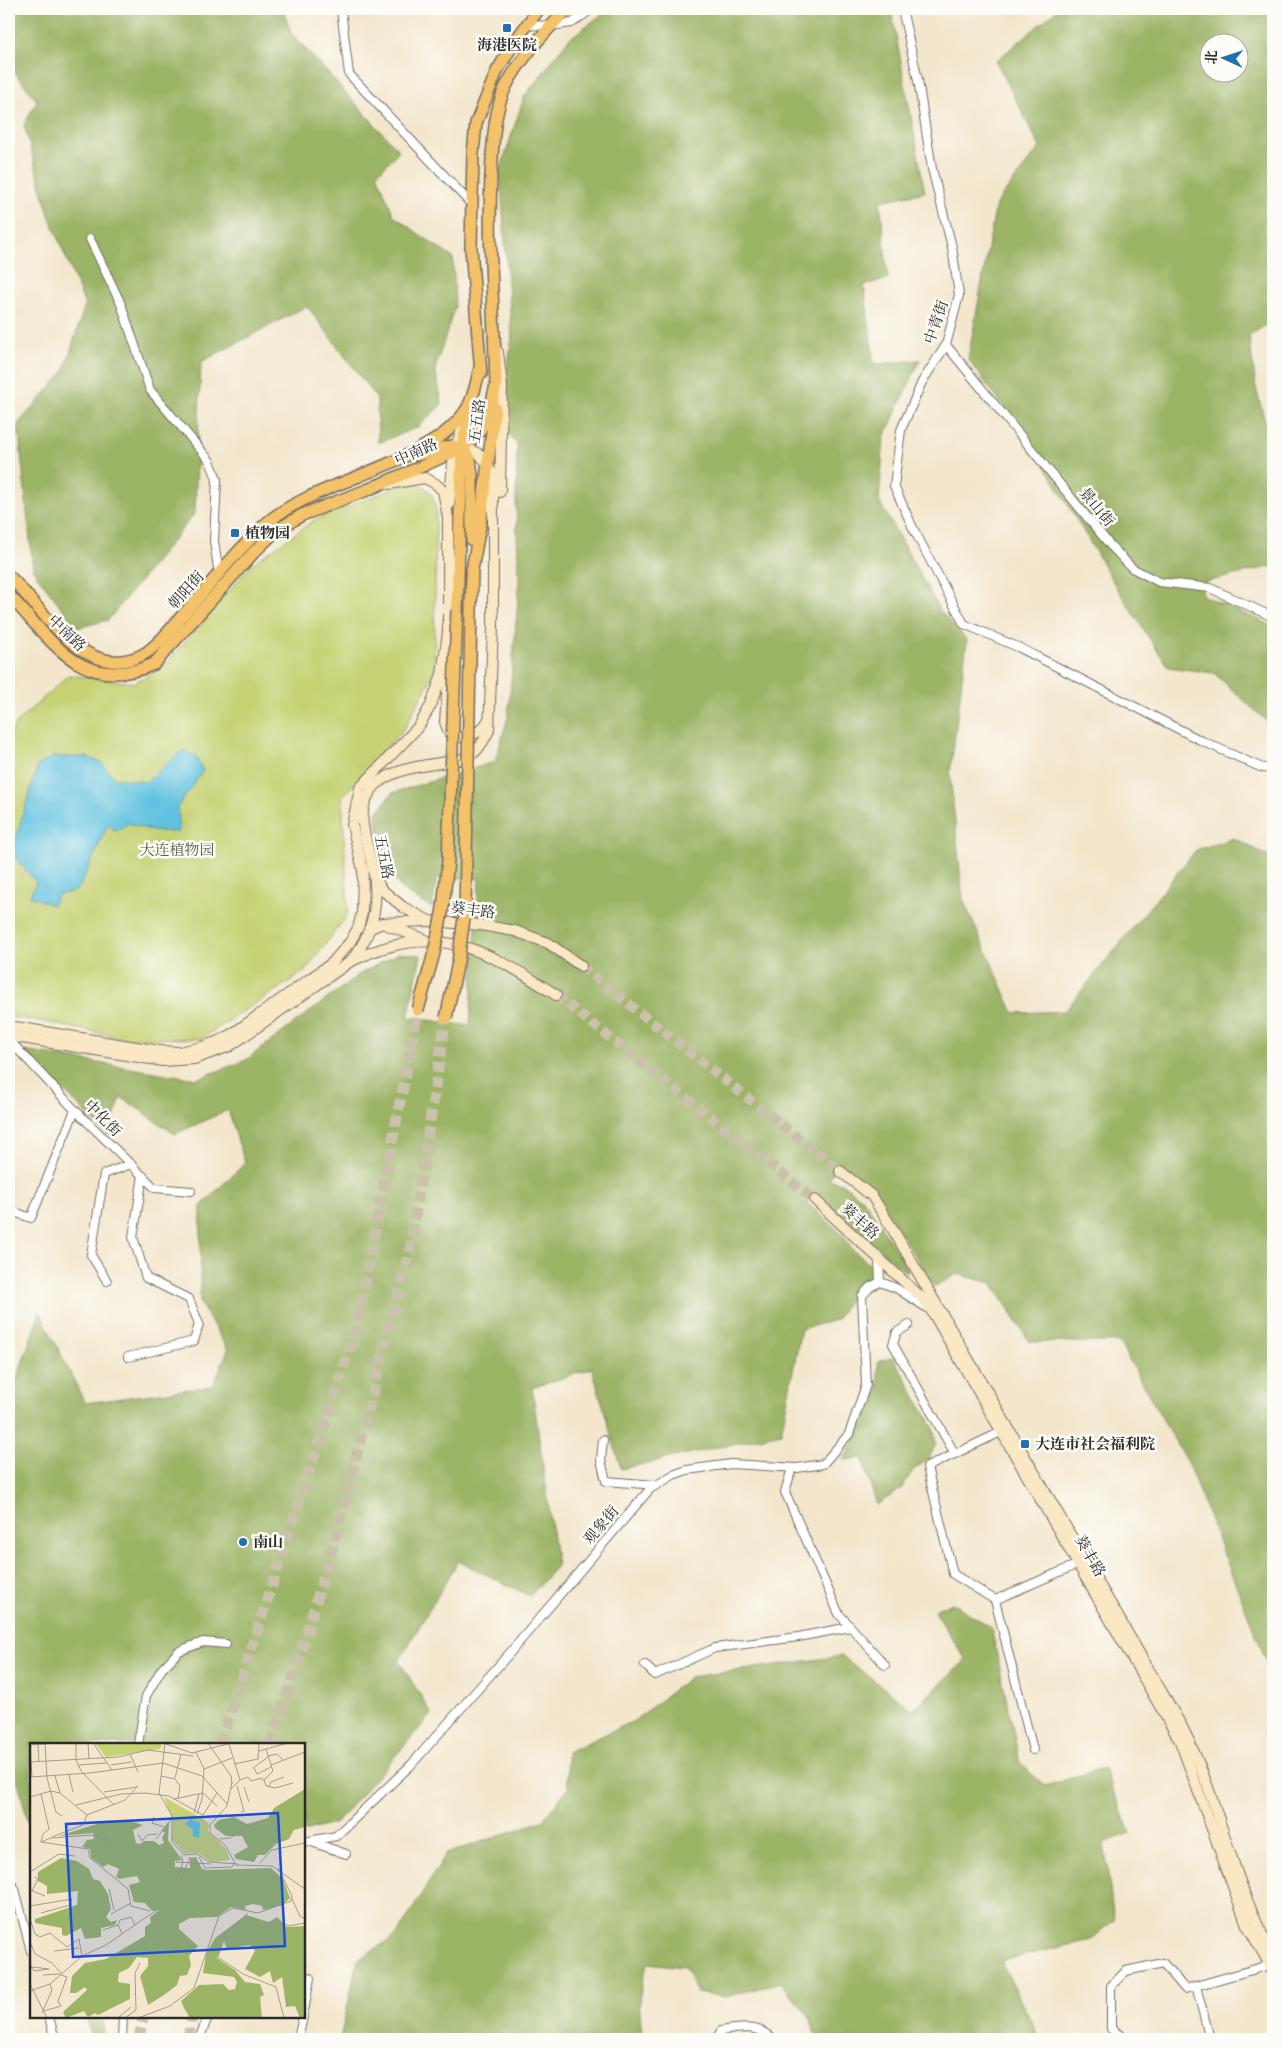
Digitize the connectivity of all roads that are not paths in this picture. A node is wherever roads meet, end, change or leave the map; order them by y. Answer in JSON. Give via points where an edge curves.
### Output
{"nodes":[{"id":1,"x":341,"y":9,"type":"edge"},
{"id":2,"x":539,"y":9,"type":"edge"},
{"id":3,"x":568,"y":9,"type":"edge"},
{"id":4,"x":592,"y":9,"type":"edge"},
{"id":5,"x":902,"y":9,"type":"edge"},
{"id":6,"x":527,"y":25,"type":"junction"},
{"id":7,"x":551,"y":26,"type":"junction"},
{"id":8,"x":472,"y":205,"type":"junction"},
{"id":9,"x":90,"y":238,"type":"dead end"},
{"id":10,"x":495,"y":336,"type":"junction"},
{"id":11,"x":946,"y":345,"type":"junction"},
{"id":12,"x":480,"y":368,"type":"junction"},
{"id":13,"x":496,"y":385,"type":"junction"},
{"id":14,"x":457,"y":449,"type":"junction"},
{"id":15,"x":394,"y":462,"type":"junction"},
{"id":16,"x":487,"y":462,"type":"junction"},
{"id":17,"x":368,"y":490,"type":"junction"},
{"id":18,"x":448,"y":518,"type":"junction"},
{"id":19,"x":472,"y":570,"type":"junction"},
{"id":20,"x":219,"y":575,"type":"junction"},
{"id":21,"x":9,"y":576,"type":"edge"},
{"id":22,"x":9,"y":595,"type":"edge"},
{"id":23,"x":1273,"y":617,"type":"edge"},
{"id":24,"x":492,"y":628,"type":"junction"},
{"id":25,"x":448,"y":632,"type":"junction"},
{"id":26,"x":490,"y":719,"type":"junction"},
{"id":27,"x":1273,"y":770,"type":"edge"},
{"id":28,"x":374,"y":871,"type":"junction"},
{"id":29,"x":363,"y":893,"type":"junction"},
{"id":30,"x":374,"y":910,"type":"junction"},
{"id":31,"x":411,"y":921,"type":"junction"},
{"id":32,"x":429,"y":921,"type":"junction"},
{"id":33,"x":377,"y":924,"type":"junction"},
{"id":34,"x":409,"y":934,"type":"junction"},
{"id":35,"x":425,"y":939,"type":"junction"},
{"id":36,"x":350,"y":942,"type":"junction"},
{"id":37,"x":351,"y":961,"type":"junction"},
{"id":38,"x":581,"y":966,"type":"tunnel mouth"},
{"id":39,"x":556,"y":995,"type":"tunnel mouth"},
{"id":40,"x":418,"y":1010,"type":"tunnel mouth"},
{"id":41,"x":446,"y":1018,"type":"tunnel mouth"},
{"id":42,"x":9,"y":1026,"type":"edge"},
{"id":43,"x":9,"y":1036,"type":"edge"},
{"id":44,"x":9,"y":1040,"type":"edge"},
{"id":45,"x":75,"y":1110,"type":"junction"},
{"id":46,"x":130,"y":1164,"type":"junction"},
{"id":47,"x":840,"y":1171,"type":"tunnel mouth"},
{"id":48,"x":143,"y":1176,"type":"junction"},
{"id":49,"x":191,"y":1191,"type":"dead end"},
{"id":50,"x":815,"y":1200,"type":"tunnel mouth"},
{"id":51,"x":9,"y":1210,"type":"edge"},
{"id":52,"x":879,"y":1258,"type":"junction"},
{"id":53,"x":107,"y":1281,"type":"dead end"},
{"id":54,"x":880,"y":1282,"type":"junction"},
{"id":55,"x":930,"y":1309,"type":"junction"},
{"id":56,"x":909,"y":1325,"type":"dead end"},
{"id":57,"x":128,"y":1357,"type":"dead end"},
{"id":58,"x":1001,"y":1432,"type":"junction"},
{"id":59,"x":603,"y":1440,"type":"dead end"},
{"id":60,"x":955,"y":1454,"type":"junction"},
{"id":61,"x":792,"y":1468,"type":"junction"},
{"id":62,"x":656,"y":1485,"type":"junction"},
{"id":63,"x":1078,"y":1564,"type":"junction"},
{"id":64,"x":995,"y":1600,"type":"junction"},
{"id":65,"x":850,"y":1627,"type":"junction"},
{"id":66,"x":226,"y":1644,"type":"dead end"},
{"id":67,"x":645,"y":1665,"type":"dead end"},
{"id":68,"x":885,"y":1665,"type":"dead end"},
{"id":69,"x":138,"y":1743,"type":"edge"},
{"id":70,"x":1033,"y":1750,"type":"dead end"},
{"id":71,"x":307,"y":1842,"type":"edge"},
{"id":72,"x":346,"y":1854,"type":"dead end"},
{"id":73,"x":9,"y":1881,"type":"edge"},
{"id":74,"x":30,"y":1947,"type":"edge"},
{"id":75,"x":1272,"y":1963,"type":"edge"},
{"id":76,"x":310,"y":1978,"type":"dead end"},
{"id":77,"x":1196,"y":1986,"type":"junction"},
{"id":78,"x":305,"y":2006,"type":"edge"},
{"id":79,"x":49,"y":2018,"type":"edge"},
{"id":80,"x":123,"y":2018,"type":"edge"},
{"id":81,"x":208,"y":2018,"type":"edge"},
{"id":82,"x":303,"y":2018,"type":"edge"},
{"id":83,"x":55,"y":2039,"type":"edge"},
{"id":84,"x":122,"y":2039,"type":"edge"},
{"id":85,"x":199,"y":2039,"type":"edge"},
{"id":86,"x":298,"y":2039,"type":"edge"},
{"id":87,"x":716,"y":2039,"type":"edge"},
{"id":88,"x":772,"y":2039,"type":"edge"},
{"id":89,"x":1126,"y":2039,"type":"edge"},
{"id":90,"x":1210,"y":2039,"type":"edge"}],
"edges":[{"from":1,"to":8,"type":"street","via":[[350,74]]},
{"from":2,"to":6,"type":"main road"},
{"from":3,"to":7,"type":"main road","name":"中南路"},
{"from":4,"to":7,"type":"street","via":[[572,23]]},
{"from":5,"to":11,"type":"street","name":"中青街","via":[[918,80],[932,170],[952,247],[959,295]]},
{"from":6,"to":7,"type":"street"},
{"from":6,"to":8,"type":"main road","via":[[497,71],[476,123]]},
{"from":7,"to":10,"type":"main road","name":"中南路","via":[[529,49],[506,87],[493,133],[489,228]]},
{"from":8,"to":12,"type":"main road","via":[[471,257]]},
{"from":9,"to":20,"type":"street","via":[[121,304],[150,390],[210,461],[217,479],[214,541]]},
{"from":10,"to":13,"type":"main road","name":"中南路"},
{"from":10,"to":24,"type":"main road","via":[[502,386],[499,524]]},
{"from":11,"to":23,"type":"street","name":"景山街","via":[[1132,568],[1159,582],[1210,588]]},
{"from":11,"to":27,"type":"street","name":"中青街","via":[[922,382],[901,430],[894,486],[928,559],[964,624],[1020,648],[1202,741]]},
{"from":12,"to":14,"type":"main road","via":[[481,391]]},
{"from":12,"to":15,"type":"main road","via":[[468,407],[452,427]]},
{"from":13,"to":14,"type":"main road","name":"中南路","via":[[480,432]]},
{"from":13,"to":16,"type":"main road","name":"五五路"},
{"from":14,"to":15,"type":"main road","via":[[434,450]]},
{"from":14,"to":16,"type":"main road","name":"五五路","via":[[470,449]]},
{"from":14,"to":17,"type":"main road","name":"中南路"},
{"from":14,"to":18,"type":"main road"},
{"from":14,"to":19,"type":"main road","via":[[470,459],[472,475]]},
{"from":14,"to":40,"type":"main road","bridge":true,"via":[[457,610],[448,860],[443,908]]},
{"from":15,"to":20,"type":"main road","name":"朝阳街","via":[[283,511],[267,523]]},
{"from":16,"to":19,"type":"main road","name":"五五路"},
{"from":16,"to":24,"type":"main road","name":"五五路","via":[[494,492]]},
{"from":17,"to":18,"type":"main road","name":"五五路","via":[[425,478],[443,491]]},
{"from":17,"to":22,"type":"main road","name":"中南路","via":[[302,515],[278,530],[254,552],[154,664],[135,672],[114,675],[79,666]]},
{"from":18,"to":25,"type":"main road","name":"五五路"},
{"from":19,"to":41,"type":"main road","name":"五五路","bridge":true,"via":[[465,911]]},
{"from":20,"to":21,"type":"main road","name":"朝阳街","via":[[161,640],[147,652],[123,661],[96,658],[71,642]]},
{"from":24,"to":26,"type":"main road","name":"五五路"},
{"from":25,"to":26,"type":"main road","via":[[446,729],[454,737],[462,738],[479,731]]},
{"from":25,"to":29,"type":"main road","name":"五五路","via":[[442,674],[431,705],[419,726],[360,788],[352,825],[363,870]]},
{"from":26,"to":28,"type":"main road","name":"五五路","via":[[485,740],[471,755],[391,774],[371,790],[363,805],[362,828]]},
{"from":28,"to":30,"type":"main road","name":"五五路"},
{"from":28,"to":32,"type":"main road","name":"葵丰路","via":[[381,889],[402,907]]},
{"from":29,"to":30,"type":"main road"},
{"from":29,"to":36,"type":"main road","name":"五五路","via":[[362,913]]},
{"from":30,"to":33,"type":"main road"},
{"from":31,"to":32,"type":"main road"},
{"from":31,"to":33,"type":"main road"},
{"from":31,"to":34,"type":"main road"},
{"from":32,"to":38,"type":"main road","name":"葵丰路","via":[[515,931],[548,943]]},
{"from":33,"to":34,"type":"main road"},
{"from":33,"to":36,"type":"main road"},
{"from":33,"to":37,"type":"main road"},
{"from":34,"to":35,"type":"main road"},
{"from":35,"to":37,"type":"main road","via":[[388,946]]},
{"from":35,"to":39,"type":"main road","via":[[487,953]]},
{"from":36,"to":42,"type":"main road","name":"五五路","via":[[332,963],[235,1032],[202,1047],[180,1052],[160,1051]]},
{"from":37,"to":43,"type":"main road","via":[[230,1046],[194,1058],[163,1061]]},
{"from":44,"to":45,"type":"street","name":"中化街"},
{"from":45,"to":46,"type":"street","name":"中化街"},
{"from":45,"to":51,"type":"street","via":[[31,1218]]},
{"from":46,"to":48,"type":"street","name":"中化街"},
{"from":46,"to":53,"type":"street","via":[[104,1174],[91,1255]]},
{"from":47,"to":75,"type":"main road","name":"葵丰路","via":[[872,1196],[895,1233],[1182,1725],[1196,1754],[1240,1885]]},
{"from":48,"to":49,"type":"street","name":"中化街","via":[[154,1188]]},
{"from":48,"to":57,"type":"street","via":[[133,1237],[146,1278],[189,1299],[199,1324],[194,1341]]},
{"from":50,"to":52,"type":"main road","name":"葵丰路"},
{"from":52,"to":54,"type":"street"},
{"from":52,"to":55,"type":"main road","name":"葵丰路"},
{"from":54,"to":55,"type":"street"},
{"from":54,"to":61,"type":"street","name":"观象街","via":[[862,1296],[866,1385],[849,1434],[822,1464]]},
{"from":55,"to":58,"type":"main road","name":"葵丰路"},
{"from":56,"to":60,"type":"street","via":[[897,1332],[893,1344]]},
{"from":58,"to":60,"type":"street"},
{"from":58,"to":63,"type":"main road","name":"葵丰路"},
{"from":59,"to":62,"type":"street","via":[[601,1460],[606,1481]]},
{"from":60,"to":64,"type":"street","via":[[927,1467],[953,1574]]},
{"from":61,"to":62,"type":"street","name":"观象街","via":[[731,1464],[687,1470]]},
{"from":61,"to":65,"type":"street","via":[[785,1492],[839,1614]]},
{"from":62,"to":71,"type":"street","name":"观象街","via":[[411,1765],[336,1836]]},
{"from":63,"to":64,"type":"street"},
{"from":63,"to":75,"type":"main road","name":"葵丰路","via":[[1180,1741],[1234,1894],[1247,1925]]},
{"from":64,"to":70,"type":"street"},
{"from":65,"to":67,"type":"street","via":[[715,1648],[655,1675]]},
{"from":65,"to":68,"type":"street"},
{"from":66,"to":69,"type":"street","via":[[203,1642],[179,1651],[161,1670],[146,1696]]},
{"from":71,"to":72,"type":"street"},
{"from":73,"to":74,"type":"street","via":[[15,1889]]},
{"from":75,"to":77,"type":"street"},
{"from":76,"to":78,"type":"street"},
{"from":77,"to":89,"type":"street","via":[[1185,1989],[1163,1963],[1126,1971],[1111,1986],[1109,2004],[1111,2029]]},
{"from":77,"to":90,"type":"street"},
{"from":79,"to":83,"type":"street"},
{"from":80,"to":84,"type":"street"},
{"from":81,"to":85,"type":"street"},
{"from":82,"to":86,"type":"street"},
{"from":87,"to":88,"type":"street","via":[[721,2032],[744,2028],[759,2030]]}]}
